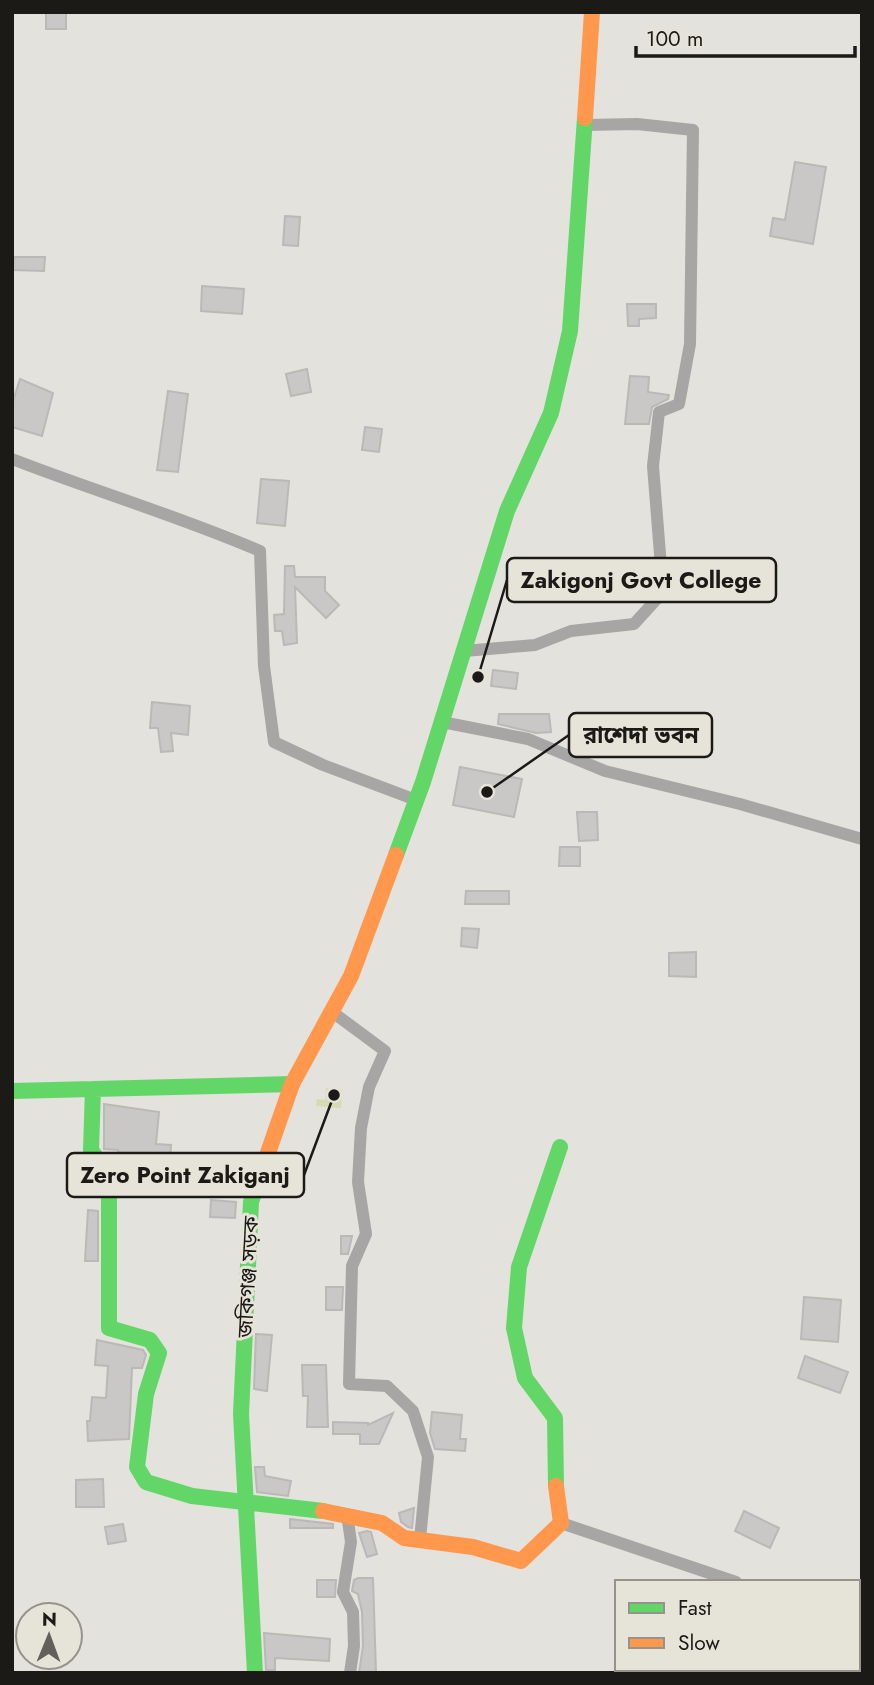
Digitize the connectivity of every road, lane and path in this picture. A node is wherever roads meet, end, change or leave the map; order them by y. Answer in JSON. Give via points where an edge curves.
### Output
{"nodes":[{"id":1,"x":592,"y":12,"type":"edge"},
{"id":2,"x":584,"y":125,"type":"junction"},
{"id":3,"x":12,"y":459,"type":"edge"},
{"id":4,"x":464,"y":651,"type":"junction"},
{"id":5,"x":442,"y":722,"type":"junction"},
{"id":6,"x":416,"y":800,"type":"junction"},
{"id":7,"x":862,"y":839,"type":"edge"},
{"id":8,"x":331,"y":1012,"type":"junction"},
{"id":9,"x":292,"y":1084,"type":"junction"},
{"id":10,"x":93,"y":1089,"type":"junction"},
{"id":11,"x":12,"y":1091,"type":"edge"},
{"id":12,"x":560,"y":1147,"type":"dead end"},
{"id":13,"x":246,"y":1502,"type":"junction"},
{"id":14,"x":347,"y":1514,"type":"junction"},
{"id":15,"x":561,"y":1523,"type":"junction"},
{"id":16,"x":420,"y":1539,"type":"junction"},
{"id":17,"x":730,"y":1580,"type":"edge"},
{"id":18,"x":255,"y":1673,"type":"edge"},
{"id":19,"x":350,"y":1673,"type":"edge"}],
"edges":[{"from":1,"to":2,"type":"street","name":"জকিগঞ্জ সড়ক"},
{"from":2,"to":4,"type":"street","name":"জকিগঞ্জ সড়ক","via":[[567,345],[551,413],[507,511]]},
{"from":2,"to":4,"type":"street","via":[[693,130],[690,344],[679,404],[659,412],[653,466],[663,592],[634,624],[571,631],[535,645]]},
{"from":3,"to":6,"type":"street","via":[[155,508],[260,551],[264,666],[274,742]]},
{"from":4,"to":5,"type":"street","name":"জকিগঞ্জ সড়ক"},
{"from":5,"to":6,"type":"street","name":"জকিগঞ্জ সড়ক"},
{"from":5,"to":7,"type":"street","via":[[528,739],[606,771]]},
{"from":6,"to":8,"type":"street","name":"জকিগঞ্জ সড়ক","via":[[351,976]]},
{"from":8,"to":9,"type":"street","name":"জকিগঞ্জ সড়ক"},
{"from":8,"to":16,"type":"street","via":[[385,1051],[369,1087],[361,1128],[358,1182],[366,1234],[352,1266],[349,1384],[387,1386],[413,1411],[428,1457]]},
{"from":9,"to":10,"type":"street"},
{"from":9,"to":13,"type":"street","name":"জকিগঞ্জ সড়ক","via":[[251,1202],[241,1414]]},
{"from":10,"to":11,"type":"street"},
{"from":10,"to":13,"type":"street","via":[[92,1150],[109,1176],[108,1328],[150,1339],[159,1353],[146,1394],[137,1467],[146,1482],[192,1496]]},
{"from":12,"to":15,"type":"street","via":[[519,1267],[514,1328],[525,1378],[555,1418]]},
{"from":13,"to":14,"type":"street"},
{"from":13,"to":18,"type":"street","name":"জকিগঞ্জ সড়ক"},
{"from":14,"to":16,"type":"street","via":[[382,1522],[404,1538]]},
{"from":14,"to":19,"type":"street","via":[[351,1542],[343,1592],[353,1612]]},
{"from":15,"to":16,"type":"street","via":[[521,1561],[473,1546]]},
{"from":15,"to":17,"type":"street"}]}
